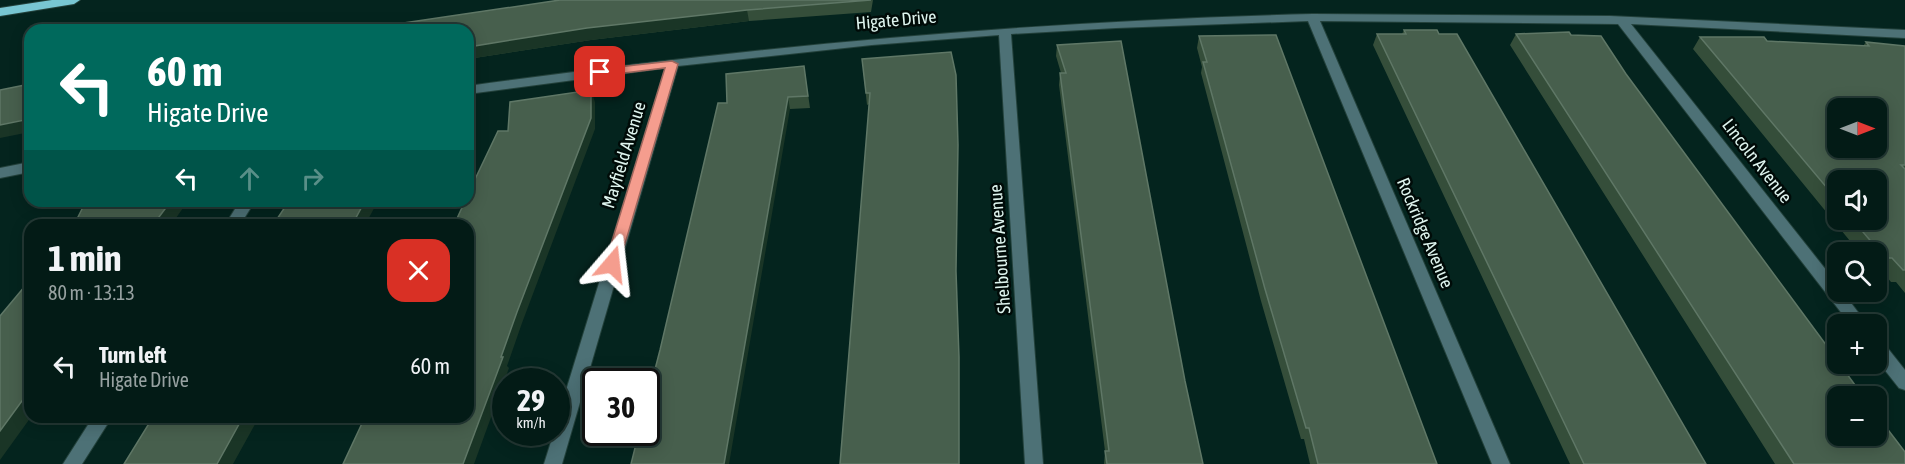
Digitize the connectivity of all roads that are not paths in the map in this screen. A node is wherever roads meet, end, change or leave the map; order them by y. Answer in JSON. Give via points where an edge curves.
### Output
{"nodes":[{"id":1,"x":74,"y":0,"type":"edge"},
{"id":2,"x":0,"y":12,"type":"edge"},
{"id":3,"x":1312,"y":18,"type":"junction"},
{"id":4,"x":1623,"y":22,"type":"junction"},
{"id":5,"x":1005,"y":31,"type":"junction"},
{"id":6,"x":1905,"y":34,"type":"edge"},
{"id":7,"x":672,"y":64,"type":"junction"},
{"id":8,"x":474,"y":89,"type":"edge"},
{"id":9,"x":24,"y":168,"type":"edge"},
{"id":10,"x":0,"y":173,"type":"edge"},
{"id":11,"x":1851,"y":314,"type":"edge"},
{"id":12,"x":1887,"y":360,"type":"edge"},
{"id":13,"x":1905,"y":383,"type":"edge"},
{"id":14,"x":99,"y":423,"type":"edge"},
{"id":15,"x":72,"y":464,"type":"edge"},
{"id":16,"x":553,"y":464,"type":"edge"},
{"id":17,"x":1034,"y":464,"type":"edge"},
{"id":18,"x":1502,"y":464,"type":"edge"}],
"edges":[{"from":1,"to":2,"type":"main road"},
{"from":3,"to":4,"type":"street","name":"Higate Drive","via":[[1509,17]]},
{"from":3,"to":5,"type":"street","name":"Higate Drive"},
{"from":3,"to":18,"type":"street","name":"Rockridge Avenue"},
{"from":4,"to":6,"type":"street","name":"Higate Drive","via":[[1741,24]]},
{"from":4,"to":11,"type":"street","name":"Lincoln Avenue"},
{"from":5,"to":7,"type":"street","name":"Higate Drive","via":[[803,48]]},
{"from":5,"to":17,"type":"street","name":"Shelbourne Avenue"},
{"from":7,"to":8,"type":"street","name":"Higate Drive"},
{"from":7,"to":16,"type":"street","name":"Mayfield Avenue"},
{"from":9,"to":10,"type":"street"},
{"from":12,"to":13,"type":"street"},
{"from":14,"to":15,"type":"street"}]}
